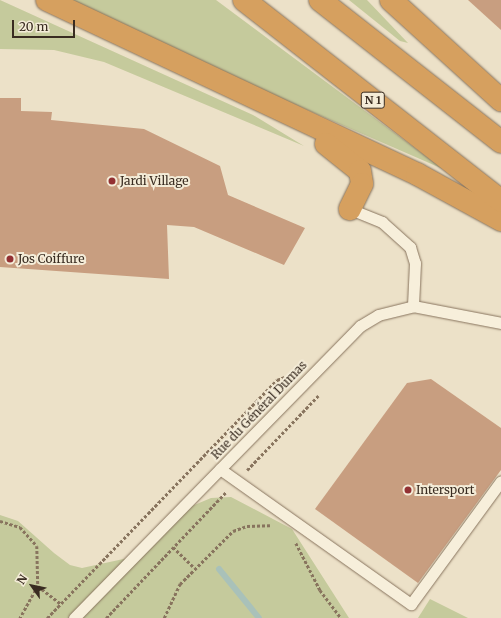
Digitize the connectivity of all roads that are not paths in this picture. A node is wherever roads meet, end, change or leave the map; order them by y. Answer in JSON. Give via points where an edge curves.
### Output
{"nodes":[{"id":1,"x":47,"y":0,"type":"edge"},
{"id":2,"x":244,"y":0,"type":"edge"},
{"id":3,"x":320,"y":0,"type":"edge"},
{"id":4,"x":391,"y":0,"type":"edge"},
{"id":5,"x":501,"y":100,"type":"edge"},
{"id":6,"x":270,"y":107,"type":"junction"},
{"id":7,"x":501,"y":142,"type":"edge"},
{"id":8,"x":501,"y":201,"type":"edge"},
{"id":9,"x":350,"y":209,"type":"joint"},
{"id":10,"x":501,"y":220,"type":"edge"},
{"id":11,"x":413,"y":306,"type":"junction"},
{"id":12,"x":501,"y":323,"type":"edge"},
{"id":13,"x":220,"y":469,"type":"junction"},
{"id":14,"x":501,"y":481,"type":"edge"},
{"id":15,"x":74,"y":618,"type":"edge"}],
"edges":[{"from":1,"to":6,"type":"highway"},
{"from":2,"to":8,"type":"highway","number":"N 1"},
{"from":3,"to":7,"type":"highway"},
{"from":4,"to":5,"type":"highway"},
{"from":6,"to":9,"type":"highway","via":[[354,163],[362,184]]},
{"from":6,"to":10,"type":"highway","via":[[417,174]]},
{"from":9,"to":11,"type":"lane","via":[[382,222],[410,247],[415,263]]},
{"from":11,"to":12,"type":"lane","name":"Rue du Général Dumas"},
{"from":11,"to":13,"type":"lane","name":"Rue du Général Dumas","via":[[378,315],[360,326]]},
{"from":13,"to":14,"type":"lane","via":[[411,604]]},
{"from":13,"to":15,"type":"lane","name":"Rue du Général Dumas"}]}
